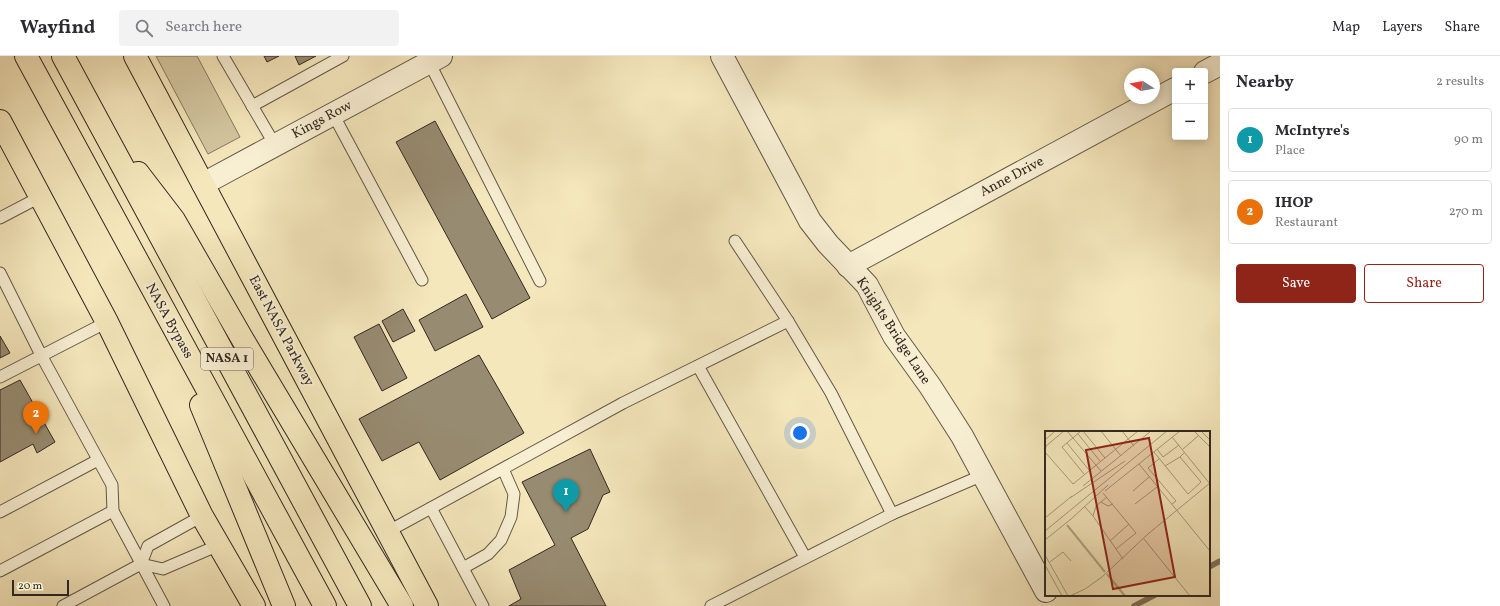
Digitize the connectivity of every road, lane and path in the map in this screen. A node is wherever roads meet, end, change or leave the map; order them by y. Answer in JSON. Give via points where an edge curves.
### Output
{"nodes":[{"id":1,"x":26,"y":56,"type":"edge"},
{"id":2,"x":63,"y":56,"type":"edge"},
{"id":3,"x":135,"y":56,"type":"edge"},
{"id":4,"x":223,"y":56,"type":"edge"},
{"id":5,"x":343,"y":56,"type":"edge"},
{"id":6,"x":722,"y":56,"type":"edge"},
{"id":7,"x":435,"y":59,"type":"edge"},
{"id":8,"x":1220,"y":64,"type":"edge"},
{"id":9,"x":1208,"y":70,"type":"edge"},
{"id":10,"x":1172,"y":91,"type":"edge"},
{"id":11,"x":252,"y":106,"type":"junction"},
{"id":12,"x":93,"y":112,"type":"junction"},
{"id":13,"x":333,"y":114,"type":"junction"},
{"id":14,"x":0,"y":121,"type":"edge"},
{"id":15,"x":275,"y":146,"type":"junction"},
{"id":16,"x":203,"y":184,"type":"junction"},
{"id":17,"x":40,"y":197,"type":"junction"},
{"id":18,"x":0,"y":218,"type":"edge"},
{"id":19,"x":735,"y":241,"type":"dead end"},
{"id":20,"x":848,"y":266,"type":"junction"},
{"id":21,"x":0,"y":273,"type":"edge"},
{"id":22,"x":422,"y":280,"type":"dead end"},
{"id":23,"x":540,"y":281,"type":"dead end"},
{"id":24,"x":157,"y":299,"type":"junction"},
{"id":25,"x":788,"y":321,"type":"junction"},
{"id":26,"x":107,"y":322,"type":"junction"},
{"id":27,"x":41,"y":356,"type":"junction"},
{"id":28,"x":698,"y":366,"type":"junction"},
{"id":29,"x":0,"y":377,"type":"edge"},
{"id":30,"x":98,"y":460,"type":"junction"},
{"id":31,"x":503,"y":469,"type":"junction"},
{"id":32,"x":983,"y":475,"type":"junction"},
{"id":33,"x":431,"y":508,"type":"junction"},
{"id":34,"x":113,"y":511,"type":"junction"},
{"id":35,"x":0,"y":512,"type":"edge"},
{"id":36,"x":892,"y":514,"type":"junction"},
{"id":37,"x":202,"y":516,"type":"junction"},
{"id":38,"x":387,"y":532,"type":"junction"},
{"id":39,"x":219,"y":545,"type":"junction"},
{"id":40,"x":805,"y":557,"type":"junction"},
{"id":41,"x":142,"y":564,"type":"junction"},
{"id":42,"x":462,"y":568,"type":"junction"},
{"id":43,"x":0,"y":571,"type":"edge"},
{"id":44,"x":1045,"y":589,"type":"edge"},
{"id":45,"x":62,"y":606,"type":"edge"},
{"id":46,"x":164,"y":606,"type":"edge"},
{"id":47,"x":254,"y":606,"type":"edge"},
{"id":48,"x":284,"y":606,"type":"edge"},
{"id":49,"x":325,"y":606,"type":"edge"},
{"id":50,"x":360,"y":606,"type":"edge"},
{"id":51,"x":402,"y":606,"type":"edge"},
{"id":52,"x":427,"y":606,"type":"edge"},
{"id":53,"x":483,"y":606,"type":"edge"},
{"id":54,"x":711,"y":606,"type":"edge"}],
"edges":[{"from":1,"to":24,"type":"main road","name":"NASA Bypass","number":"NASA 1"},
{"from":2,"to":12,"type":"main road","number":"NASA 1"},
{"from":3,"to":16,"type":"main road","name":"East NASA Parkway"},
{"from":4,"to":11,"type":"lane"},
{"from":5,"to":11,"type":"lane"},
{"from":6,"to":20,"type":"street","name":"Knights Bridge Lane","via":[[810,221]]},
{"from":7,"to":13,"type":"street","name":"Kings Row"},
{"from":7,"to":23,"type":"lane"},
{"from":8,"to":9,"type":"street"},
{"from":10,"to":20,"type":"street","name":"Anne Drive"},
{"from":11,"to":15,"type":"lane"},
{"from":12,"to":50,"type":"main road","number":"NASA 1"},
{"from":12,"to":51,"type":"main road","via":[[174,220]]},
{"from":13,"to":15,"type":"street","name":"Kings Row"},
{"from":13,"to":22,"type":"lane"},
{"from":14,"to":17,"type":"main road"},
{"from":15,"to":16,"type":"street","name":"Kings Row"},
{"from":16,"to":38,"type":"main road","name":"East NASA Parkway"},
{"from":17,"to":18,"type":"lane"},
{"from":17,"to":26,"type":"main road"},
{"from":19,"to":25,"type":"lane"},
{"from":20,"to":32,"type":"street","name":"Knights Bridge Lane","via":[[867,285],[894,336],[930,386]]},
{"from":21,"to":27,"type":"lane"},
{"from":24,"to":48,"type":"main road"},
{"from":24,"to":49,"type":"main road","name":"NASA Bypass","number":"NASA 1"},
{"from":25,"to":28,"type":"lane"},
{"from":25,"to":36,"type":"lane","via":[[831,393]]},
{"from":26,"to":27,"type":"lane"},
{"from":26,"to":37,"type":"main road"},
{"from":27,"to":29,"type":"lane"},
{"from":27,"to":30,"type":"lane"},
{"from":28,"to":31,"type":"lane","via":[[623,403]]},
{"from":28,"to":40,"type":"lane"},
{"from":30,"to":34,"type":"lane","via":[[112,485]]},
{"from":30,"to":35,"type":"lane"},
{"from":31,"to":33,"type":"lane"},
{"from":31,"to":42,"type":"lane","via":[[514,494],[511,517],[501,540],[488,554]]},
{"from":32,"to":36,"type":"lane"},
{"from":32,"to":44,"type":"street","name":"Knights Bridge Lane"},
{"from":33,"to":38,"type":"lane"},
{"from":33,"to":42,"type":"lane"},
{"from":34,"to":41,"type":"lane"},
{"from":34,"to":43,"type":"lane"},
{"from":36,"to":40,"type":"lane"},
{"from":37,"to":39,"type":"main road"},
{"from":37,"to":41,"type":"lane","via":[[148,546]]},
{"from":38,"to":52,"type":"main road","name":"East NASA Parkway"},
{"from":39,"to":41,"type":"lane","via":[[163,569]]},
{"from":39,"to":47,"type":"main road"},
{"from":40,"to":54,"type":"lane"},
{"from":41,"to":45,"type":"lane"},
{"from":41,"to":46,"type":"lane"},
{"from":42,"to":53,"type":"lane"}]}
